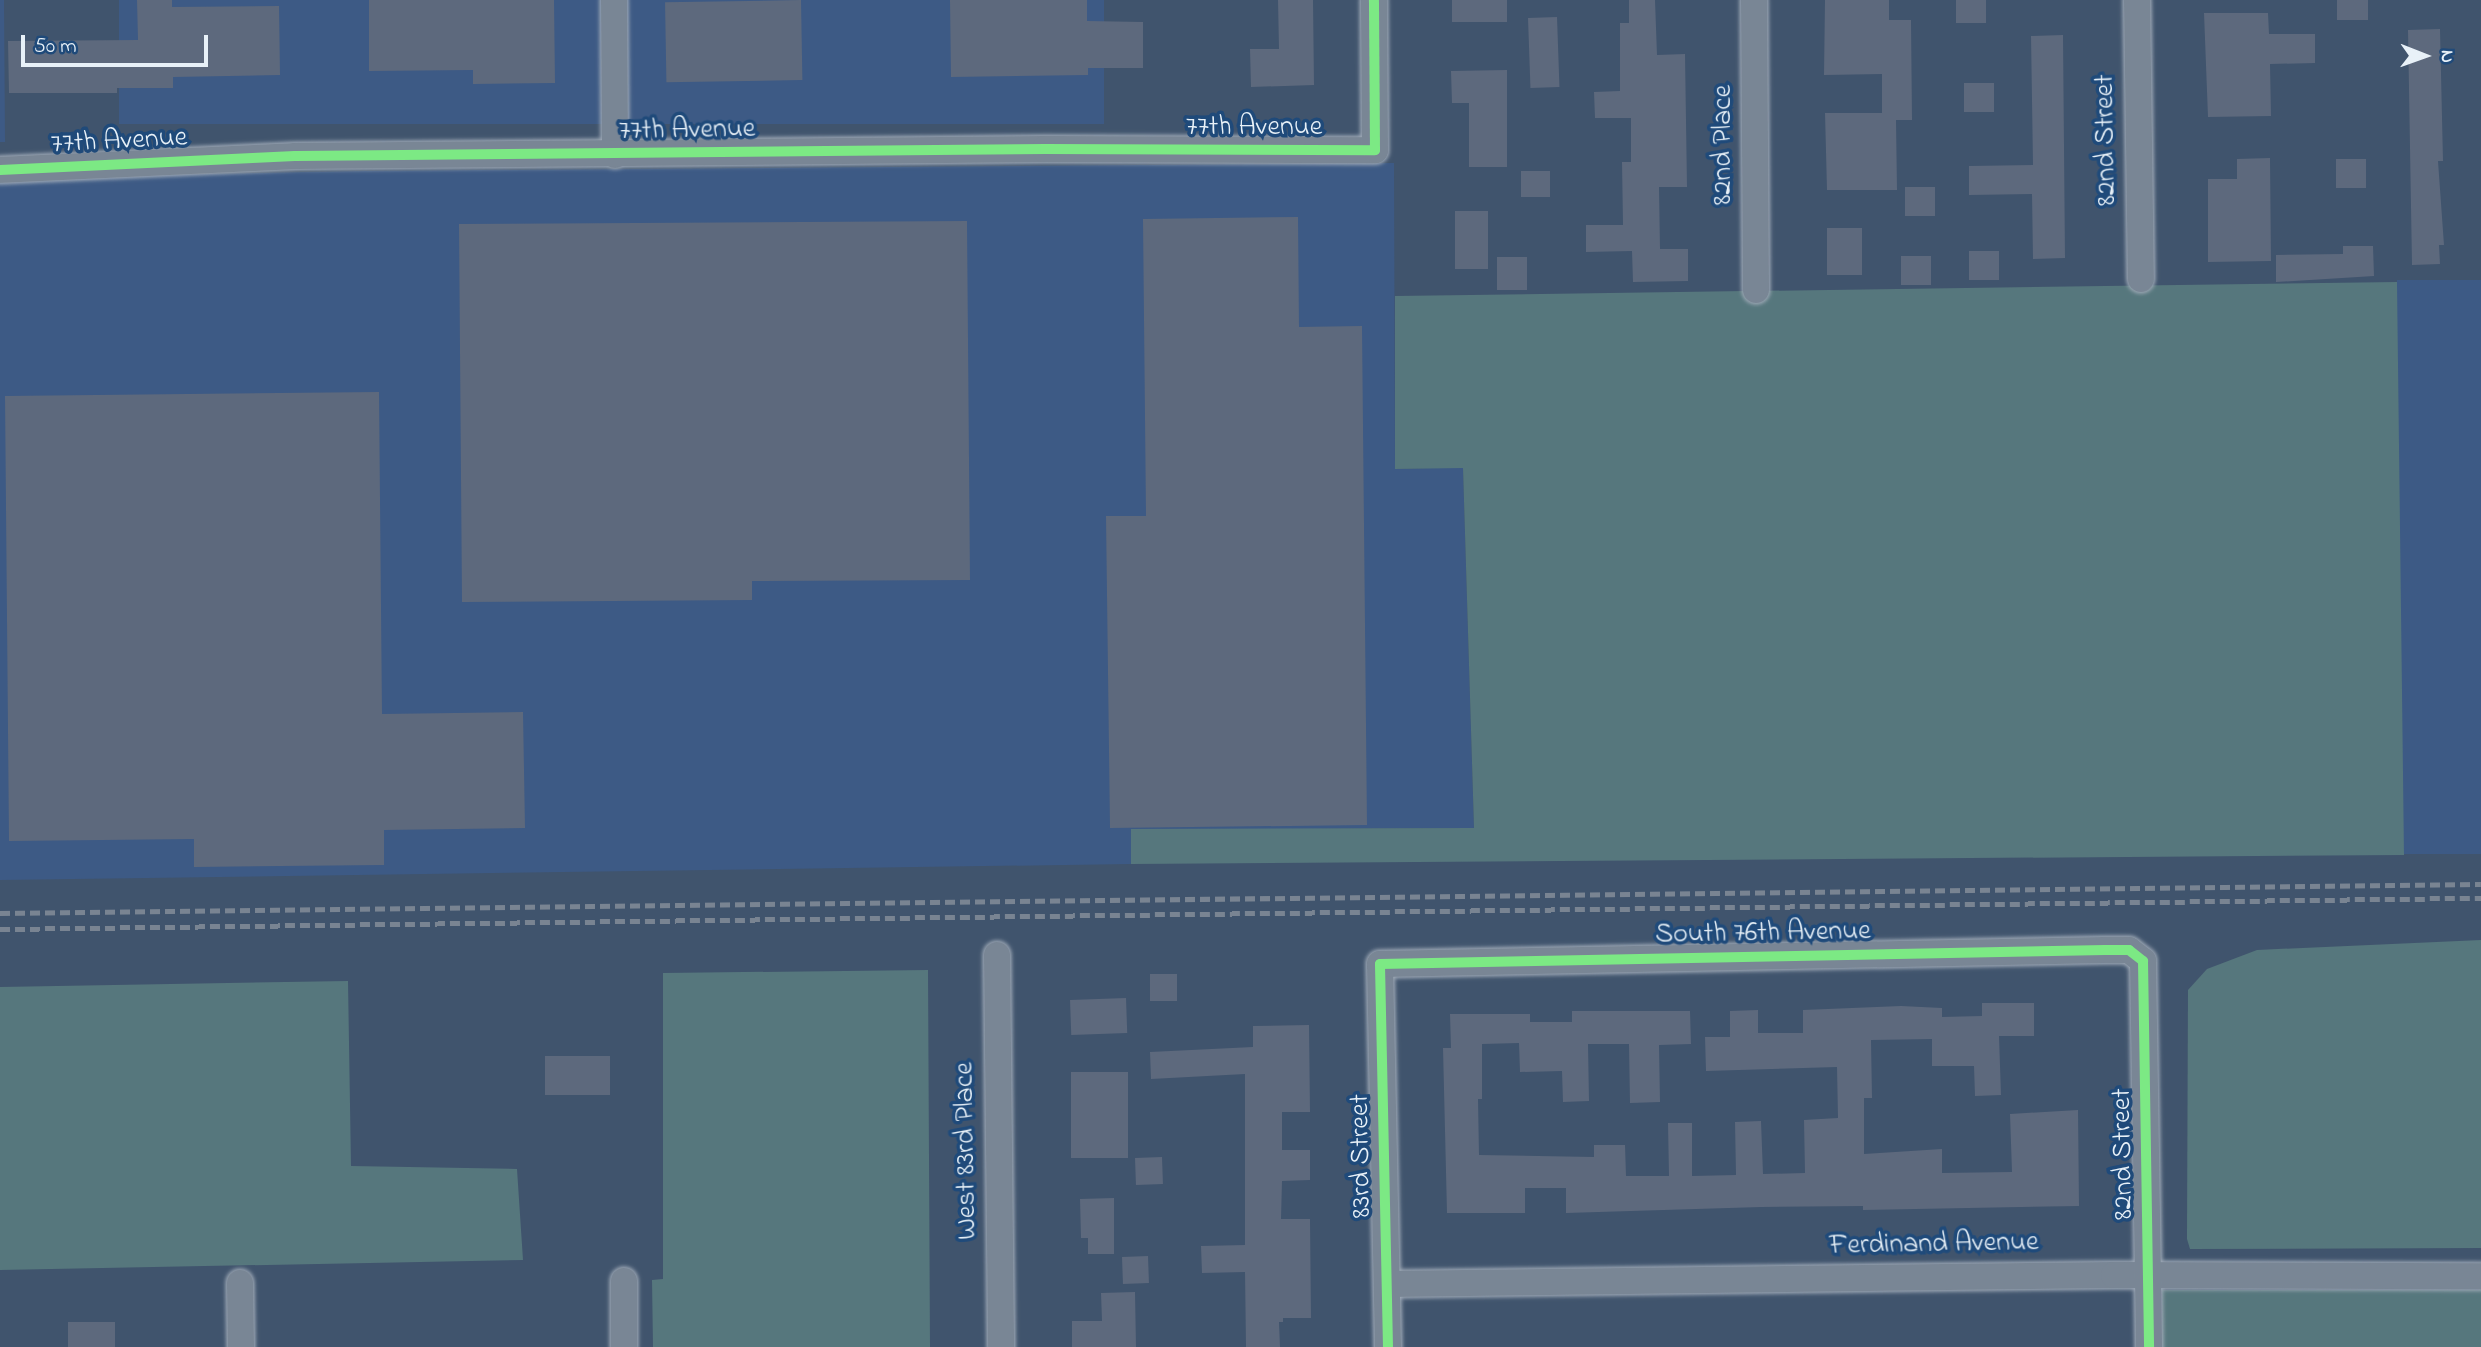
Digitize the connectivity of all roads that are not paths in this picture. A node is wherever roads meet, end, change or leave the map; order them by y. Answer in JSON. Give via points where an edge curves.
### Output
{"nodes":[{"id":1,"x":614,"y":0,"type":"edge"},
{"id":2,"x":1374,"y":0,"type":"edge"},
{"id":3,"x":1754,"y":0,"type":"edge"},
{"id":4,"x":2137,"y":0,"type":"edge"},
{"id":5,"x":615,"y":155,"type":"junction"},
{"id":6,"x":0,"y":170,"type":"edge"},
{"id":7,"x":2140,"y":279,"type":"dead end"},
{"id":8,"x":1756,"y":290,"type":"dead end"},
{"id":9,"x":997,"y":955,"type":"dead end"},
{"id":10,"x":2143,"y":961,"type":"joint"},
{"id":11,"x":1380,"y":964,"type":"joint"},
{"id":12,"x":2481,"y":1276,"type":"edge"},
{"id":13,"x":2148,"y":1277,"type":"junction"},
{"id":14,"x":624,"y":1281,"type":"dead end"},
{"id":15,"x":240,"y":1283,"type":"dead end"},
{"id":16,"x":1387,"y":1284,"type":"junction"},
{"id":17,"x":241,"y":1347,"type":"edge"},
{"id":18,"x":624,"y":1347,"type":"edge"},
{"id":19,"x":1001,"y":1347,"type":"edge"},
{"id":20,"x":1388,"y":1347,"type":"edge"},
{"id":21,"x":2149,"y":1347,"type":"edge"}],
"edges":[{"from":1,"to":5,"type":"street"},
{"from":2,"to":5,"type":"street","name":"77th Avenue","via":[[1375,150]]},
{"from":3,"to":8,"type":"street","name":"82nd Place"},
{"from":4,"to":7,"type":"street","name":"82nd Street"},
{"from":5,"to":6,"type":"street","name":"77th Avenue","via":[[295,156]]},
{"from":9,"to":19,"type":"street","name":"West 83rd Place"},
{"from":10,"to":11,"type":"street","name":"South 76th Avenue","via":[[2129,950],[2105,950]]},
{"from":10,"to":13,"type":"street","name":"82nd Street"},
{"from":11,"to":16,"type":"street","name":"83rd Street"},
{"from":12,"to":13,"type":"street","name":"Ferdinand Avenue"},
{"from":13,"to":16,"type":"street","name":"Ferdinand Avenue"},
{"from":13,"to":21,"type":"street","name":"82nd Street"},
{"from":14,"to":18,"type":"street"},
{"from":15,"to":17,"type":"street"},
{"from":16,"to":20,"type":"street","name":"83rd Street"}]}
